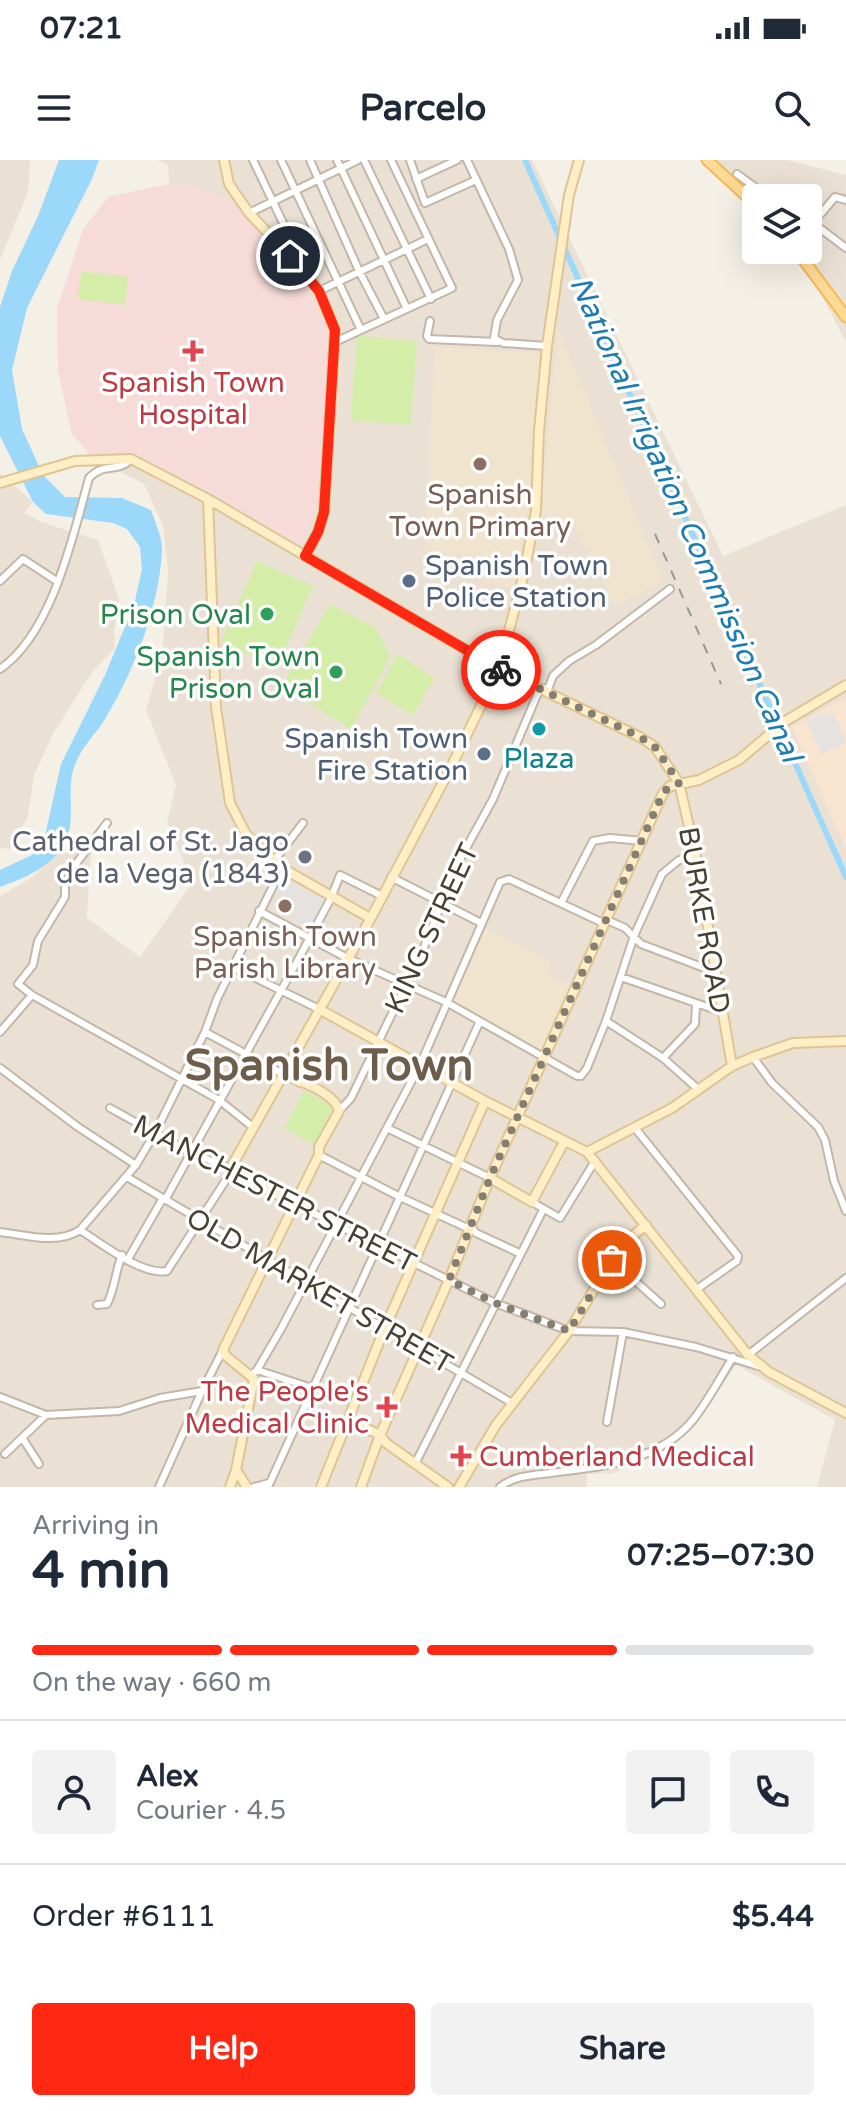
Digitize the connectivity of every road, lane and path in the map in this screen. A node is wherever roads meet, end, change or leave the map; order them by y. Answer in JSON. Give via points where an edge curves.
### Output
{"nodes":[{"id":1,"x":253,"y":160,"type":"edge"},
{"id":2,"x":281,"y":160,"type":"edge"},
{"id":3,"x":310,"y":160,"type":"edge"},
{"id":4,"x":337,"y":160,"type":"edge"},
{"id":5,"x":358,"y":160,"type":"edge"},
{"id":6,"x":364,"y":160,"type":"edge"},
{"id":7,"x":391,"y":160,"type":"edge"},
{"id":8,"x":410,"y":160,"type":"edge"},
{"id":9,"x":457,"y":160,"type":"edge"},
{"id":10,"x":467,"y":160,"type":"edge"},
{"id":11,"x":579,"y":160,"type":"edge"},
{"id":12,"x":707,"y":160,"type":"edge"},
{"id":13,"x":227,"y":161,"type":"edge"},
{"id":14,"x":340,"y":168,"type":"junction"},
{"id":15,"x":737,"y":174,"type":"dead end"},
{"id":16,"x":319,"y":178,"type":"junction"},
{"id":17,"x":416,"y":179,"type":"junction"},
{"id":18,"x":476,"y":180,"type":"junction"},
{"id":19,"x":751,"y":184,"type":"edge"},
{"id":20,"x":295,"y":190,"type":"junction"},
{"id":21,"x":742,"y":192,"type":"edge"},
{"id":22,"x":846,"y":200,"type":"edge"},
{"id":23,"x":271,"y":202,"type":"junction"},
{"id":24,"x":822,"y":212,"type":"edge"},
{"id":25,"x":249,"y":213,"type":"junction"},
{"id":26,"x":822,"y":233,"type":"edge"},
{"id":27,"x":428,"y":239,"type":"junction"},
{"id":28,"x":846,"y":248,"type":"edge"},
{"id":29,"x":407,"y":249,"type":"junction"},
{"id":30,"x":383,"y":259,"type":"junction"},
{"id":31,"x":806,"y":264,"type":"edge"},
{"id":32,"x":359,"y":271,"type":"junction"},
{"id":33,"x":307,"y":274,"type":"junction"},
{"id":34,"x":338,"y":281,"type":"junction"},
{"id":35,"x":319,"y":291,"type":"junction"},
{"id":36,"x":431,"y":299,"type":"junction"},
{"id":37,"x":407,"y":309,"type":"junction"},
{"id":38,"x":846,"y":317,"type":"edge"},
{"id":39,"x":384,"y":319,"type":"junction"},
{"id":40,"x":430,"y":321,"type":"dead end"},
{"id":41,"x":361,"y":330,"type":"junction"},
{"id":42,"x":335,"y":342,"type":"junction"},
{"id":43,"x":497,"y":342,"type":"junction"},
{"id":44,"x":547,"y":346,"type":"junction"},
{"id":45,"x":131,"y":459,"type":"junction"},
{"id":46,"x":1,"y":483,"type":"edge"},
{"id":47,"x":208,"y":499,"type":"junction"},
{"id":48,"x":305,"y":556,"type":"junction"},
{"id":49,"x":0,"y":581,"type":"edge"},
{"id":50,"x":58,"y":582,"type":"junction"},
{"id":51,"x":670,"y":589,"type":"dead end"},
{"id":52,"x":0,"y":669,"type":"edge"},
{"id":53,"x":499,"y":669,"type":"junction"},
{"id":54,"x":846,"y":685,"type":"edge"},
{"id":55,"x":540,"y":688,"type":"junction"},
{"id":56,"x":679,"y":783,"type":"junction"},
{"id":57,"x":107,"y":823,"type":"dead end"},
{"id":58,"x":303,"y":823,"type":"dead end"},
{"id":59,"x":643,"y":841,"type":"junction"},
{"id":60,"x":696,"y":857,"type":"junction"},
{"id":61,"x":274,"y":861,"type":"junction"},
{"id":62,"x":282,"y":868,"type":"junction"},
{"id":63,"x":391,"y":877,"type":"junction"},
{"id":64,"x":382,"y":896,"type":"junction"},
{"id":65,"x":331,"y":898,"type":"junction"},
{"id":66,"x":561,"y":903,"type":"junction"},
{"id":67,"x":440,"y":904,"type":"junction"},
{"id":68,"x":259,"y":911,"type":"junction"},
{"id":69,"x":370,"y":918,"type":"junction"},
{"id":70,"x":607,"y":920,"type":"junction"},
{"id":71,"x":481,"y":923,"type":"junction"},
{"id":72,"x":634,"y":936,"type":"junction"},
{"id":73,"x":309,"y":938,"type":"junction"},
{"id":74,"x":347,"y":958,"type":"junction"},
{"id":75,"x":233,"y":967,"type":"junction"},
{"id":76,"x":715,"y":972,"type":"junction"},
{"id":77,"x":621,"y":977,"type":"junction"},
{"id":78,"x":405,"y":985,"type":"junction"},
{"id":79,"x":281,"y":991,"type":"junction"},
{"id":80,"x":32,"y":995,"type":"junction"},
{"id":81,"x":446,"y":1002,"type":"junction"},
{"id":82,"x":696,"y":1005,"type":"junction"},
{"id":83,"x":319,"y":1009,"type":"junction"},
{"id":84,"x":722,"y":1012,"type":"junction"},
{"id":85,"x":480,"y":1021,"type":"junction"},
{"id":86,"x":606,"y":1021,"type":"junction"},
{"id":87,"x":2,"y":1027,"type":"edge"},
{"id":88,"x":205,"y":1032,"type":"junction"},
{"id":89,"x":379,"y":1041,"type":"junction"},
{"id":90,"x":846,"y":1041,"type":"edge"},
{"id":91,"x":294,"y":1053,"type":"junction"},
{"id":92,"x":245,"y":1054,"type":"junction"},
{"id":93,"x":544,"y":1056,"type":"junction"},
{"id":94,"x":753,"y":1057,"type":"junction"},
{"id":95,"x":663,"y":1058,"type":"junction"},
{"id":96,"x":420,"y":1065,"type":"junction"},
{"id":97,"x":732,"y":1066,"type":"junction"},
{"id":98,"x":0,"y":1068,"type":"edge"},
{"id":99,"x":283,"y":1074,"type":"junction"},
{"id":100,"x":182,"y":1079,"type":"junction"},
{"id":101,"x":300,"y":1082,"type":"junction"},
{"id":102,"x":453,"y":1083,"type":"junction"},
{"id":103,"x":698,"y":1089,"type":"junction"},
{"id":104,"x":219,"y":1100,"type":"junction"},
{"id":105,"x":485,"y":1101,"type":"junction"},
{"id":106,"x":110,"y":1108,"type":"dead end"},
{"id":107,"x":339,"y":1111,"type":"junction"},
{"id":108,"x":519,"y":1116,"type":"junction"},
{"id":109,"x":254,"y":1128,"type":"junction"},
{"id":110,"x":387,"y":1128,"type":"junction"},
{"id":111,"x":635,"y":1128,"type":"junction"},
{"id":112,"x":155,"y":1133,"type":"junction"},
{"id":113,"x":564,"y":1142,"type":"junction"},
{"id":114,"x":424,"y":1147,"type":"junction"},
{"id":115,"x":587,"y":1152,"type":"junction"},
{"id":116,"x":191,"y":1153,"type":"junction"},
{"id":117,"x":319,"y":1155,"type":"junction"},
{"id":118,"x":595,"y":1161,"type":"junction"},
{"id":119,"x":455,"y":1163,"type":"junction"},
{"id":120,"x":136,"y":1165,"type":"junction"},
{"id":121,"x":233,"y":1169,"type":"junction"},
{"id":122,"x":127,"y":1177,"type":"junction"},
{"id":123,"x":361,"y":1177,"type":"junction"},
{"id":124,"x":490,"y":1178,"type":"junction"},
{"id":125,"x":398,"y":1196,"type":"junction"},
{"id":126,"x":164,"y":1199,"type":"junction"},
{"id":127,"x":532,"y":1202,"type":"junction"},
{"id":128,"x":295,"y":1204,"type":"junction"},
{"id":129,"x":543,"y":1210,"type":"junction"},
{"id":130,"x":846,"y":1211,"type":"edge"},
{"id":131,"x":435,"y":1214,"type":"junction"},
{"id":132,"x":200,"y":1220,"type":"junction"},
{"id":133,"x":336,"y":1224,"type":"junction"},
{"id":134,"x":646,"y":1225,"type":"junction"},
{"id":135,"x":471,"y":1227,"type":"junction"},
{"id":136,"x":80,"y":1230,"type":"junction"},
{"id":137,"x":0,"y":1232,"type":"edge"},
{"id":138,"x":378,"y":1246,"type":"junction"},
{"id":139,"x":519,"y":1253,"type":"junction"},
{"id":140,"x":125,"y":1257,"type":"junction"},
{"id":141,"x":612,"y":1260,"type":"junction"},
{"id":142,"x":267,"y":1261,"type":"junction"},
{"id":143,"x":414,"y":1264,"type":"junction"},
{"id":144,"x":846,"y":1278,"type":"edge"},
{"id":145,"x":449,"y":1280,"type":"junction"},
{"id":146,"x":305,"y":1283,"type":"junction"},
{"id":147,"x":697,"y":1289,"type":"junction"},
{"id":148,"x":495,"y":1303,"type":"junction"},
{"id":149,"x":661,"y":1304,"type":"dead end"},
{"id":150,"x":97,"y":1305,"type":"dead end"},
{"id":151,"x":349,"y":1307,"type":"junction"},
{"id":152,"x":384,"y":1330,"type":"junction"},
{"id":153,"x":569,"y":1331,"type":"junction"},
{"id":154,"x":623,"y":1332,"type":"junction"},
{"id":155,"x":419,"y":1347,"type":"junction"},
{"id":156,"x":223,"y":1350,"type":"junction"},
{"id":157,"x":748,"y":1355,"type":"junction"},
{"id":158,"x":733,"y":1357,"type":"junction"},
{"id":159,"x":761,"y":1367,"type":"junction"},
{"id":160,"x":254,"y":1372,"type":"junction"},
{"id":161,"x":459,"y":1372,"type":"junction"},
{"id":162,"x":312,"y":1388,"type":"junction"},
{"id":163,"x":202,"y":1391,"type":"junction"},
{"id":164,"x":0,"y":1397,"type":"edge"},
{"id":165,"x":512,"y":1403,"type":"junction"},
{"id":166,"x":846,"y":1413,"type":"edge"},
{"id":167,"x":46,"y":1415,"type":"junction"},
{"id":168,"x":349,"y":1420,"type":"junction"},
{"id":169,"x":607,"y":1422,"type":"dead end"},
{"id":170,"x":380,"y":1435,"type":"junction"},
{"id":171,"x":23,"y":1439,"type":"junction"},
{"id":172,"x":5,"y":1454,"type":"dead end"},
{"id":173,"x":39,"y":1464,"type":"dead end"},
{"id":174,"x":414,"y":1464,"type":"junction"},
{"id":175,"x":236,"y":1470,"type":"junction"},
{"id":176,"x":269,"y":1485,"type":"edge"},
{"id":177,"x":159,"y":1487,"type":"edge"},
{"id":178,"x":230,"y":1487,"type":"edge"},
{"id":179,"x":247,"y":1487,"type":"edge"},
{"id":180,"x":254,"y":1487,"type":"edge"},
{"id":181,"x":321,"y":1487,"type":"edge"},
{"id":182,"x":361,"y":1487,"type":"edge"},
{"id":183,"x":448,"y":1487,"type":"edge"},
{"id":184,"x":459,"y":1487,"type":"edge"},
{"id":185,"x":500,"y":1487,"type":"edge"}],
"edges":[{"from":1,"to":23,"type":"street"},
{"from":2,"to":20,"type":"street"},
{"from":3,"to":16,"type":"street"},
{"from":4,"to":14,"type":"street"},
{"from":5,"to":14,"type":"street"},
{"from":6,"to":29,"type":"street"},
{"from":7,"to":27,"type":"street"},
{"from":8,"to":17,"type":"street"},
{"from":9,"to":17,"type":"street"},
{"from":10,"to":18,"type":"street"},
{"from":11,"to":44,"type":"street"},
{"from":12,"to":21,"type":"main road"},
{"from":13,"to":25,"type":"street","via":[[229,184]]},
{"from":14,"to":16,"type":"street"},
{"from":14,"to":30,"type":"street"},
{"from":15,"to":19,"type":"street"},
{"from":16,"to":20,"type":"street"},
{"from":16,"to":32,"type":"street"},
{"from":17,"to":18,"type":"street","via":[[425,203]]},
{"from":18,"to":43,"type":"street","via":[[518,280],[497,320]]},
{"from":20,"to":23,"type":"street"},
{"from":20,"to":34,"type":"street"},
{"from":22,"to":24,"type":"street","via":[[835,197]]},
{"from":23,"to":25,"type":"street"},
{"from":23,"to":33,"type":"street"},
{"from":25,"to":33,"type":"street"},
{"from":26,"to":28,"type":"street"},
{"from":27,"to":29,"type":"street"},
{"from":27,"to":36,"type":"street","via":[[452,288]]},
{"from":29,"to":30,"type":"street"},
{"from":29,"to":36,"type":"street"},
{"from":30,"to":32,"type":"street"},
{"from":30,"to":37,"type":"street"},
{"from":31,"to":38,"type":"main road"},
{"from":32,"to":34,"type":"street"},
{"from":32,"to":39,"type":"street"},
{"from":33,"to":35,"type":"street"},
{"from":34,"to":35,"type":"street"},
{"from":34,"to":41,"type":"street"},
{"from":35,"to":42,"type":"street"},
{"from":36,"to":37,"type":"street"},
{"from":37,"to":39,"type":"street"},
{"from":39,"to":41,"type":"street"},
{"from":40,"to":43,"type":"street","via":[[429,339]]},
{"from":41,"to":42,"type":"street"},
{"from":42,"to":48,"type":"street","via":[[324,512]]},
{"from":43,"to":44,"type":"street"},
{"from":44,"to":53,"type":"street","via":[[536,511]]},
{"from":45,"to":46,"type":"street","name":"BURKE ROAD","via":[[75,461]]},
{"from":45,"to":47,"type":"street","name":"BURKE ROAD"},
{"from":45,"to":50,"type":"street","via":[[122,467],[99,469],[89,478]]},
{"from":47,"to":48,"type":"street","name":"BURKE ROAD"},
{"from":47,"to":61,"type":"street","via":[[216,707],[225,782],[240,825]]},
{"from":48,"to":53,"type":"street","name":"BURKE ROAD"},
{"from":49,"to":50,"type":"street","via":[[23,559]]},
{"from":50,"to":52,"type":"street","via":[[15,659]]},
{"from":51,"to":55,"type":"street","name":"KING STREET","via":[[569,661],[548,689]]},
{"from":53,"to":55,"type":"street","name":"BURKE ROAD"},
{"from":53,"to":63,"type":"street"},
{"from":54,"to":56,"type":"street","via":[[771,731],[739,760],[699,780]]},
{"from":55,"to":56,"type":"street","name":"BURKE ROAD","via":[[655,747]]},
{"from":55,"to":67,"type":"street","name":"KING STREET"},
{"from":56,"to":59,"type":"street","via":[[663,793]]},
{"from":56,"to":60,"type":"street","name":"BURKE ROAD"},
{"from":57,"to":80,"type":"street","via":[[65,884],[65,897],[38,941],[33,965],[18,984]]},
{"from":58,"to":61,"type":"street"},
{"from":59,"to":66,"type":"street","via":[[593,841]]},
{"from":59,"to":70,"type":"street"},
{"from":60,"to":72,"type":"street","via":[[679,860],[662,874]]},
{"from":60,"to":76,"type":"street","name":"BURKE ROAD"},
{"from":61,"to":62,"type":"street"},
{"from":62,"to":65,"type":"street"},
{"from":62,"to":68,"type":"street"},
{"from":63,"to":64,"type":"street"},
{"from":63,"to":67,"type":"street"},
{"from":64,"to":65,"type":"street","via":[[340,875]]},
{"from":64,"to":69,"type":"street"},
{"from":65,"to":69,"type":"street"},
{"from":65,"to":73,"type":"street"},
{"from":66,"to":70,"type":"street"},
{"from":66,"to":71,"type":"street","via":[[505,879]]},
{"from":67,"to":71,"type":"street"},
{"from":67,"to":78,"type":"street","name":"KING STREET"},
{"from":68,"to":73,"type":"street"},
{"from":68,"to":75,"type":"street"},
{"from":69,"to":74,"type":"street"},
{"from":70,"to":72,"type":"street"},
{"from":70,"to":93,"type":"street"},
{"from":71,"to":81,"type":"street"},
{"from":72,"to":76,"type":"street","via":[[641,944]]},
{"from":72,"to":77,"type":"street"},
{"from":73,"to":74,"type":"street"},
{"from":73,"to":79,"type":"street"},
{"from":74,"to":78,"type":"street"},
{"from":74,"to":83,"type":"street"},
{"from":75,"to":79,"type":"street"},
{"from":75,"to":88,"type":"street"},
{"from":76,"to":84,"type":"street","name":"BURKE ROAD"},
{"from":77,"to":82,"type":"street"},
{"from":77,"to":86,"type":"street"},
{"from":78,"to":81,"type":"street"},
{"from":78,"to":89,"type":"street","name":"KING STREET"},
{"from":79,"to":83,"type":"street"},
{"from":79,"to":92,"type":"street"},
{"from":80,"to":87,"type":"street"},
{"from":80,"to":100,"type":"street"},
{"from":81,"to":85,"type":"street"},
{"from":81,"to":96,"type":"street"},
{"from":82,"to":84,"type":"street"},
{"from":82,"to":95,"type":"street","via":[[695,1024]]},
{"from":83,"to":89,"type":"street"},
{"from":83,"to":91,"type":"street"},
{"from":84,"to":97,"type":"street","name":"BURKE ROAD"},
{"from":85,"to":93,"type":"street"},
{"from":85,"to":102,"type":"street"},
{"from":86,"to":93,"type":"street","via":[[581,1076]]},
{"from":86,"to":95,"type":"street"},
{"from":88,"to":92,"type":"street"},
{"from":88,"to":100,"type":"street"},
{"from":89,"to":96,"type":"street"},
{"from":89,"to":107,"type":"street","name":"KING STREET"},
{"from":90,"to":94,"type":"street","via":[[793,1043]]},
{"from":91,"to":99,"type":"street"},
{"from":91,"to":101,"type":"street"},
{"from":92,"to":99,"type":"street"},
{"from":92,"to":104,"type":"street"},
{"from":93,"to":108,"type":"street"},
{"from":94,"to":97,"type":"street"},
{"from":94,"to":130,"type":"street","via":[[818,1127]]},
{"from":95,"to":103,"type":"street"},
{"from":96,"to":102,"type":"street"},
{"from":96,"to":110,"type":"street"},
{"from":97,"to":103,"type":"street"},
{"from":98,"to":120,"type":"street"},
{"from":99,"to":101,"type":"street"},
{"from":99,"to":109,"type":"street"},
{"from":100,"to":104,"type":"street"},
{"from":100,"to":112,"type":"street"},
{"from":101,"to":107,"type":"street","via":[[331,1098]]},
{"from":102,"to":105,"type":"street"},
{"from":102,"to":114,"type":"street"},
{"from":103,"to":111,"type":"street"},
{"from":104,"to":109,"type":"street"},
{"from":104,"to":116,"type":"street"},
{"from":105,"to":108,"type":"street"},
{"from":105,"to":119,"type":"street"},
{"from":106,"to":112,"type":"street","name":"MANCHESTER STREET"},
{"from":107,"to":117,"type":"street","name":"KING STREET"},
{"from":108,"to":113,"type":"street"},
{"from":108,"to":124,"type":"street"},
{"from":109,"to":121,"type":"street"},
{"from":110,"to":114,"type":"street"},
{"from":110,"to":123,"type":"street"},
{"from":111,"to":115,"type":"street"},
{"from":111,"to":147,"type":"street","via":[[738,1256]]},
{"from":112,"to":116,"type":"street","name":"MANCHESTER STREET"},
{"from":112,"to":120,"type":"street"},
{"from":113,"to":115,"type":"street"},
{"from":113,"to":127,"type":"street"},
{"from":114,"to":119,"type":"street"},
{"from":114,"to":125,"type":"street"},
{"from":115,"to":118,"type":"street"},
{"from":116,"to":121,"type":"street","name":"MANCHESTER STREET"},
{"from":116,"to":126,"type":"street"},
{"from":117,"to":123,"type":"street"},
{"from":117,"to":128,"type":"street","name":"KING STREET"},
{"from":118,"to":129,"type":"street","via":[[561,1217]]},
{"from":118,"to":134,"type":"street"},
{"from":119,"to":124,"type":"street"},
{"from":119,"to":131,"type":"street"},
{"from":120,"to":122,"type":"street"},
{"from":121,"to":128,"type":"street","name":"MANCHESTER STREET"},
{"from":121,"to":132,"type":"street"},
{"from":122,"to":126,"type":"street","name":"OLD MARKET STREET"},
{"from":122,"to":136,"type":"street"},
{"from":123,"to":125,"type":"street"},
{"from":123,"to":133,"type":"street"},
{"from":124,"to":127,"type":"street"},
{"from":124,"to":135,"type":"street"},
{"from":125,"to":131,"type":"street"},
{"from":125,"to":138,"type":"street"},
{"from":126,"to":132,"type":"street","name":"OLD MARKET STREET"},
{"from":126,"to":140,"type":"street"},
{"from":127,"to":129,"type":"street"},
{"from":128,"to":133,"type":"street","name":"MANCHESTER STREET"},
{"from":128,"to":142,"type":"street","name":"KING STREET"},
{"from":129,"to":139,"type":"street"},
{"from":131,"to":135,"type":"street"},
{"from":131,"to":143,"type":"street"},
{"from":132,"to":140,"type":"street","via":[[167,1271],[151,1271]]},
{"from":132,"to":142,"type":"street","name":"OLD MARKET STREET"},
{"from":133,"to":138,"type":"street","name":"MANCHESTER STREET"},
{"from":133,"to":146,"type":"street"},
{"from":134,"to":141,"type":"street","via":[[620,1246]]},
{"from":134,"to":147,"type":"street"},
{"from":135,"to":139,"type":"street"},
{"from":135,"to":145,"type":"street"},
{"from":136,"to":137,"type":"street","via":[[58,1239]]},
{"from":136,"to":140,"type":"street"},
{"from":138,"to":143,"type":"street","name":"MANCHESTER STREET"},
{"from":138,"to":151,"type":"street"},
{"from":139,"to":148,"type":"street"},
{"from":140,"to":150,"type":"street","via":[[107,1304]]},
{"from":141,"to":149,"type":"street"},
{"from":141,"to":153,"type":"street"},
{"from":142,"to":146,"type":"street","name":"OLD MARKET STREET"},
{"from":142,"to":156,"type":"street","name":"KING STREET"},
{"from":143,"to":145,"type":"street","name":"MANCHESTER STREET"},
{"from":143,"to":152,"type":"street"},
{"from":144,"to":157,"type":"street"},
{"from":145,"to":148,"type":"street","name":"MANCHESTER STREET"},
{"from":145,"to":155,"type":"street"},
{"from":146,"to":151,"type":"street","name":"OLD MARKET STREET"},
{"from":146,"to":160,"type":"street"},
{"from":147,"to":157,"type":"street"},
{"from":148,"to":153,"type":"street","name":"MANCHESTER STREET"},
{"from":148,"to":161,"type":"street"},
{"from":151,"to":152,"type":"street","name":"OLD MARKET STREET"},
{"from":151,"to":162,"type":"street"},
{"from":152,"to":155,"type":"street","name":"OLD MARKET STREET"},
{"from":152,"to":168,"type":"street"},
{"from":153,"to":154,"type":"street","name":"MANCHESTER STREET"},
{"from":153,"to":165,"type":"street"},
{"from":154,"to":158,"type":"street","name":"MANCHESTER STREET"},
{"from":154,"to":169,"type":"street"},
{"from":155,"to":161,"type":"street","name":"OLD MARKET STREET"},
{"from":155,"to":170,"type":"street"},
{"from":156,"to":160,"type":"street"},
{"from":156,"to":163,"type":"street","name":"KING STREET"},
{"from":157,"to":159,"type":"street"},
{"from":158,"to":159,"type":"street","name":"MANCHESTER STREET"},
{"from":158,"to":185,"type":"street","via":[[693,1420],[651,1452],[613,1465],[519,1477]]},
{"from":159,"to":166,"type":"street"},
{"from":160,"to":162,"type":"street"},
{"from":160,"to":175,"type":"street"},
{"from":161,"to":165,"type":"street","name":"OLD MARKET STREET"},
{"from":161,"to":174,"type":"street"},
{"from":162,"to":176,"type":"street"},
{"from":163,"to":167,"type":"street","via":[[119,1411]]},
{"from":163,"to":177,"type":"street","name":"KING STREET"},
{"from":164,"to":167,"type":"street"},
{"from":165,"to":184,"type":"street"},
{"from":167,"to":171,"type":"street"},
{"from":168,"to":170,"type":"street"},
{"from":168,"to":181,"type":"street"},
{"from":170,"to":174,"type":"street"},
{"from":170,"to":182,"type":"street"},
{"from":171,"to":172,"type":"street"},
{"from":171,"to":173,"type":"street"},
{"from":174,"to":183,"type":"street"},
{"from":175,"to":178,"type":"street"},
{"from":175,"to":179,"type":"street"},
{"from":176,"to":180,"type":"street"}]}
